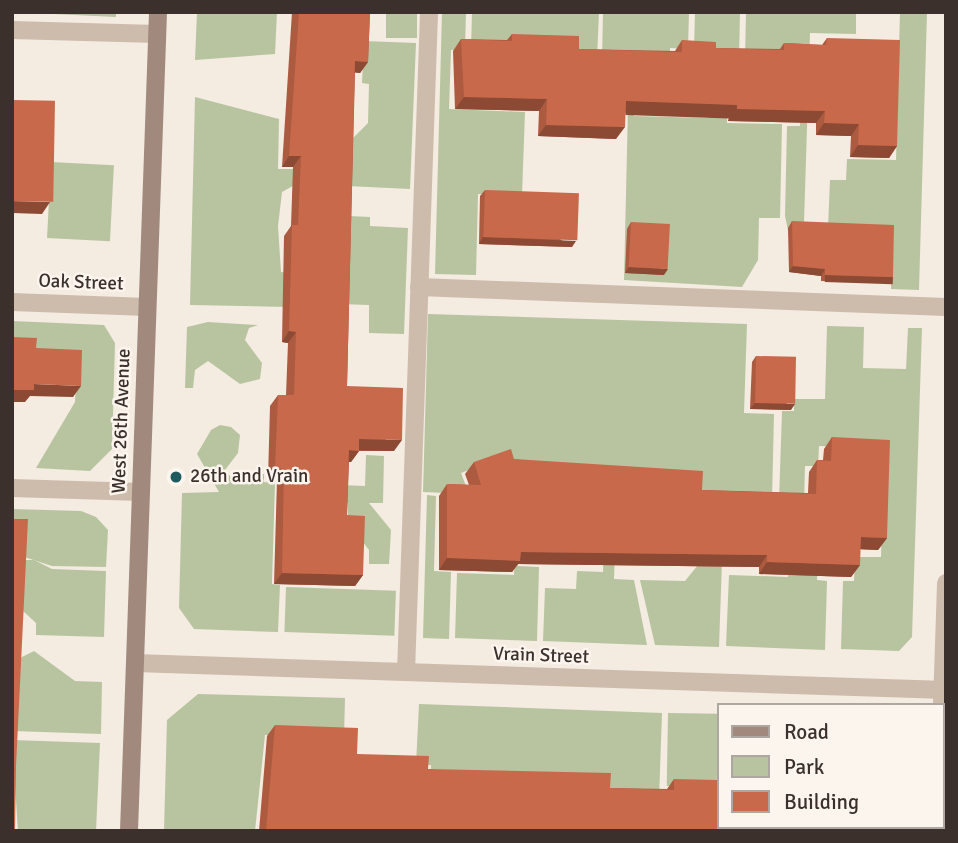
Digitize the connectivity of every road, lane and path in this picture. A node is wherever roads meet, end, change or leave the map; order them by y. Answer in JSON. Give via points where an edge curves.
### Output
{"nodes":[{"id":1,"x":158,"y":12,"type":"edge"},
{"id":2,"x":429,"y":12,"type":"edge"},
{"id":3,"x":12,"y":30,"type":"edge"},
{"id":4,"x":157,"y":34,"type":"junction"},
{"id":5,"x":419,"y":287,"type":"junction"},
{"id":6,"x":12,"y":302,"type":"edge"},
{"id":7,"x":148,"y":307,"type":"junction"},
{"id":8,"x":946,"y":307,"type":"edge"},
{"id":9,"x":12,"y":488,"type":"edge"},
{"id":10,"x":141,"y":492,"type":"junction"},
{"id":11,"x":946,"y":583,"type":"edge"},
{"id":12,"x":135,"y":663,"type":"junction"},
{"id":13,"x":406,"y":672,"type":"junction"},
{"id":14,"x":943,"y":695,"type":"edge"},
{"id":15,"x":129,"y":831,"type":"edge"}],
"edges":[{"from":1,"to":4,"type":"street","name":"West 26th Avenue"},
{"from":2,"to":5,"type":"street"},
{"from":3,"to":4,"type":"street"},
{"from":4,"to":7,"type":"street","name":"West 26th Avenue"},
{"from":5,"to":8,"type":"street"},
{"from":5,"to":13,"type":"street"},
{"from":6,"to":7,"type":"street","name":"Oak Street"},
{"from":7,"to":10,"type":"street","name":"West 26th Avenue"},
{"from":9,"to":10,"type":"street"},
{"from":10,"to":12,"type":"street","name":"West 26th Avenue"},
{"from":11,"to":14,"type":"street"},
{"from":12,"to":13,"type":"street","name":"Vrain Street"},
{"from":12,"to":15,"type":"street","name":"West 26th Avenue"},
{"from":13,"to":14,"type":"street","name":"Vrain Street"}]}
